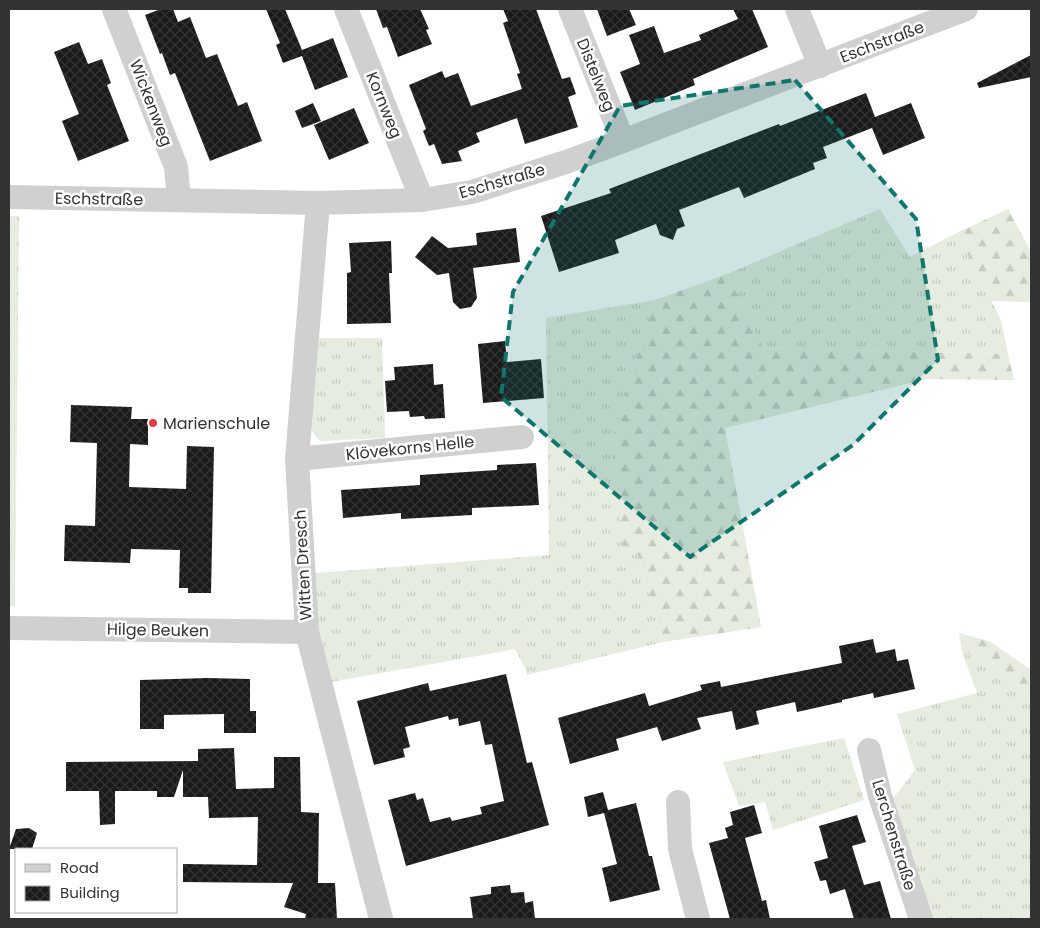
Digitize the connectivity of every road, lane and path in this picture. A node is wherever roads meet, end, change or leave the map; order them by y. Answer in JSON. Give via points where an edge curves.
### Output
{"nodes":[{"id":1,"x":114,"y":9,"type":"edge"},
{"id":2,"x":346,"y":9,"type":"edge"},
{"id":3,"x":570,"y":9,"type":"edge"},
{"id":4,"x":797,"y":9,"type":"edge"},
{"id":5,"x":966,"y":9,"type":"edge"},
{"id":6,"x":820,"y":66,"type":"junction"},
{"id":7,"x":623,"y":141,"type":"junction"},
{"id":8,"x":9,"y":197,"type":"edge"},
{"id":9,"x":178,"y":200,"type":"junction"},
{"id":10,"x":422,"y":200,"type":"junction"},
{"id":11,"x":318,"y":203,"type":"junction"},
{"id":12,"x":522,"y":437,"type":"dead end"},
{"id":13,"x":297,"y":458,"type":"junction"},
{"id":14,"x":9,"y":628,"type":"edge"},
{"id":15,"x":307,"y":632,"type":"junction"},
{"id":16,"x":869,"y":750,"type":"dead end"},
{"id":17,"x":678,"y":802,"type":"dead end"},
{"id":18,"x":381,"y":919,"type":"edge"},
{"id":19,"x":698,"y":919,"type":"edge"},
{"id":20,"x":921,"y":919,"type":"edge"}],
"edges":[{"from":1,"to":9,"type":"street","name":"Wickenweg","via":[[176,167]]},
{"from":2,"to":10,"type":"street","name":"Kornweg"},
{"from":3,"to":7,"type":"street","name":"Distelweg"},
{"from":4,"to":6,"type":"street"},
{"from":5,"to":6,"type":"street","name":"Eschstraße"},
{"from":6,"to":7,"type":"street","name":"Eschstraße"},
{"from":7,"to":10,"type":"street","name":"Eschstraße","via":[[472,192]]},
{"from":8,"to":9,"type":"street","name":"Eschstraße"},
{"from":9,"to":11,"type":"street","name":"Eschstraße"},
{"from":10,"to":11,"type":"street","name":"Eschstraße"},
{"from":11,"to":13,"type":"street","name":"Witten Dresch"},
{"from":12,"to":13,"type":"street","name":"Klövekorns Helle"},
{"from":13,"to":15,"type":"street","name":"Witten Dresch"},
{"from":14,"to":15,"type":"street","name":"Hilge Beuken"},
{"from":15,"to":18,"type":"street","name":"Witten Dresch"},
{"from":16,"to":20,"type":"street","name":"Lerchenstraße","via":[[880,796]]},
{"from":17,"to":19,"type":"street","via":[[680,849]]}]}
